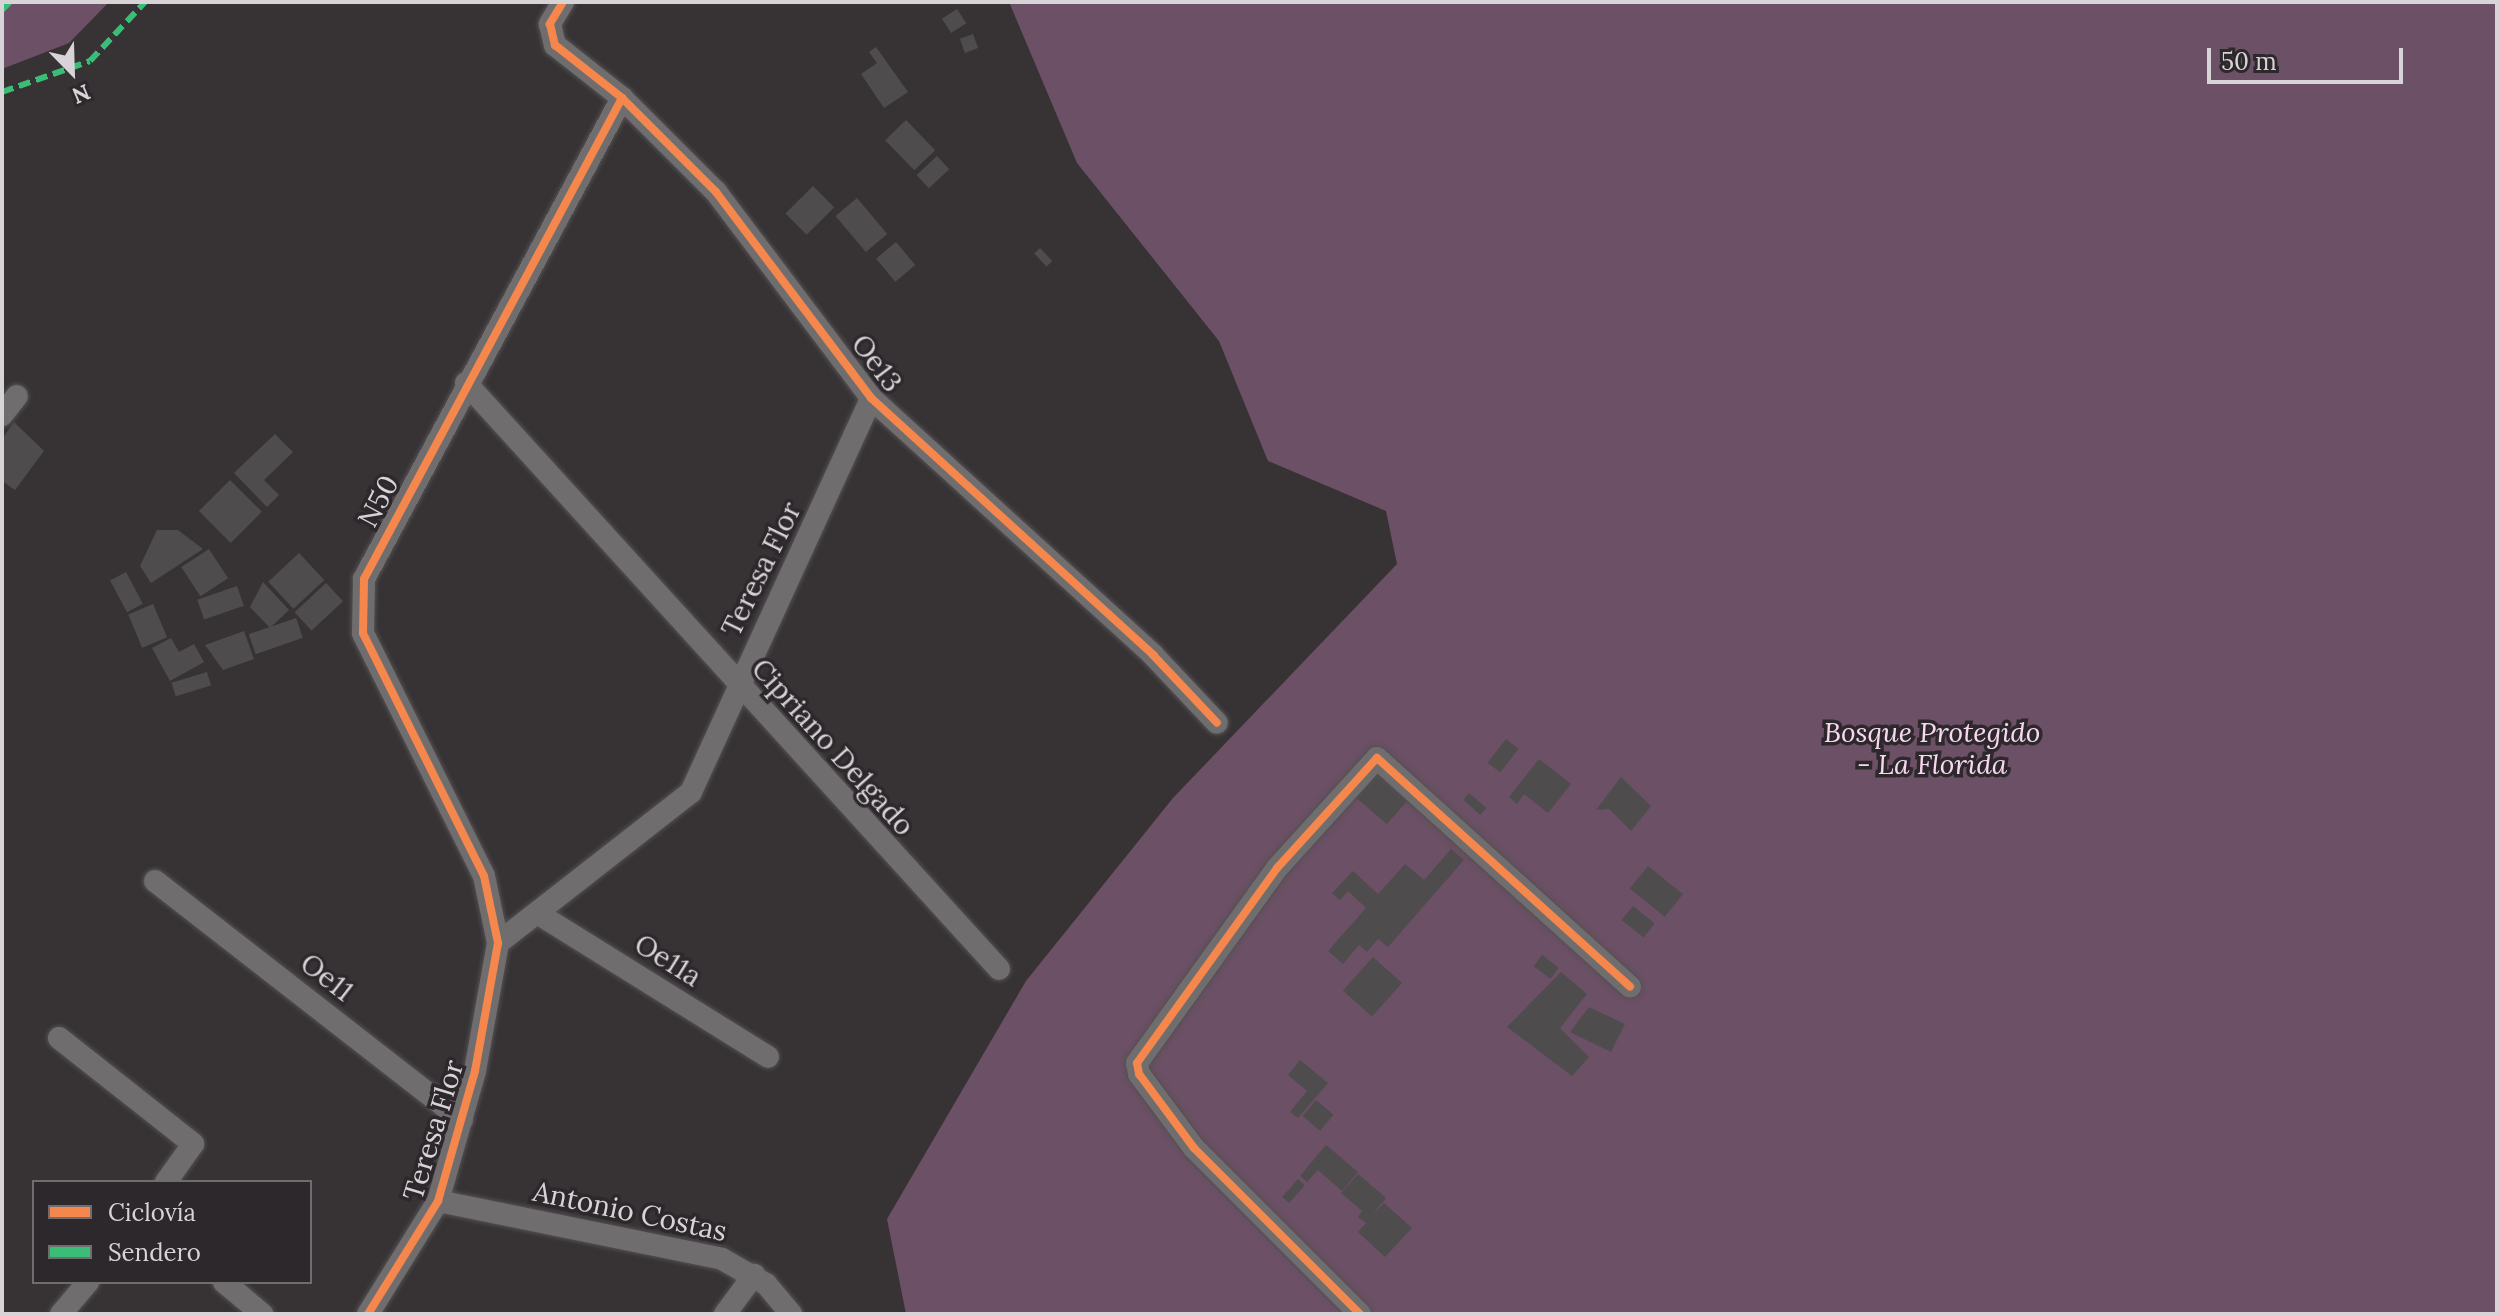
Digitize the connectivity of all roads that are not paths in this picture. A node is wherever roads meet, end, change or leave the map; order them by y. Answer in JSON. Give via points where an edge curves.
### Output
{"nodes":[{"id":1,"x":563,"y":2,"type":"edge"},
{"id":2,"x":622,"y":98,"type":"junction"},
{"id":3,"x":466,"y":383,"type":"junction"},
{"id":4,"x":17,"y":396,"type":"dead end"},
{"id":5,"x":871,"y":398,"type":"junction"},
{"id":6,"x":2,"y":415,"type":"edge"},
{"id":7,"x":738,"y":685,"type":"junction"},
{"id":8,"x":1217,"y":723,"type":"dead end"},
{"id":9,"x":155,"y":881,"type":"dead end"},
{"id":10,"x":537,"y":913,"type":"junction"},
{"id":11,"x":498,"y":943,"type":"junction"},
{"id":12,"x":999,"y":969,"type":"dead end"},
{"id":13,"x":1630,"y":987,"type":"dead end"},
{"id":14,"x":59,"y":1038,"type":"dead end"},
{"id":15,"x":768,"y":1057,"type":"dead end"},
{"id":16,"x":462,"y":1120,"type":"junction"},
{"id":17,"x":167,"y":1180,"type":"edge"},
{"id":18,"x":438,"y":1201,"type":"junction"},
{"id":19,"x":754,"y":1275,"type":"junction"},
{"id":20,"x":86,"y":1284,"type":"edge"},
{"id":21,"x":226,"y":1284,"type":"edge"},
{"id":22,"x":61,"y":1314,"type":"edge"},
{"id":23,"x":262,"y":1314,"type":"edge"},
{"id":24,"x":368,"y":1314,"type":"edge"},
{"id":25,"x":725,"y":1314,"type":"edge"},
{"id":26,"x":791,"y":1314,"type":"edge"},
{"id":27,"x":1360,"y":1314,"type":"edge"}],
"edges":[{"from":1,"to":2,"type":"street","name":"Oe13","via":[[550,24],[555,45]]},
{"from":2,"to":3,"type":"street","name":"N50"},
{"from":2,"to":5,"type":"street","name":"Oe13","via":[[716,192]]},
{"from":3,"to":7,"type":"street","name":"Cipriano Delgado"},
{"from":3,"to":11,"type":"street","name":"N50","via":[[382,539],[359,611],[484,876]]},
{"from":4,"to":6,"type":"street"},
{"from":5,"to":7,"type":"street","name":"Teresa Flor","via":[[852,453]]},
{"from":5,"to":8,"type":"street","name":"Oe13","via":[[1153,655]]},
{"from":7,"to":10,"type":"street","name":"Teresa Flor","via":[[691,792]]},
{"from":7,"to":12,"type":"street","name":"Cipriano Delgado"},
{"from":9,"to":16,"type":"street","name":"Oe11"},
{"from":10,"to":11,"type":"street","name":"Teresa Flor"},
{"from":10,"to":15,"type":"street","name":"Oe11a"},
{"from":11,"to":16,"type":"street","name":"Teresa Flor"},
{"from":13,"to":27,"type":"street","via":[[1377,758],[1278,867],[1137,1063],[1139,1074],[1194,1148]]},
{"from":14,"to":17,"type":"street","via":[[193,1144]]},
{"from":16,"to":18,"type":"street","name":"Teresa Flor"},
{"from":18,"to":19,"type":"street","name":"Antonio Costas","via":[[722,1259]]},
{"from":18,"to":24,"type":"street","name":"Teresa Flor"},
{"from":19,"to":25,"type":"street"},
{"from":19,"to":26,"type":"street","name":"Antonio Costas"},
{"from":20,"to":22,"type":"street"},
{"from":21,"to":23,"type":"street"}]}
